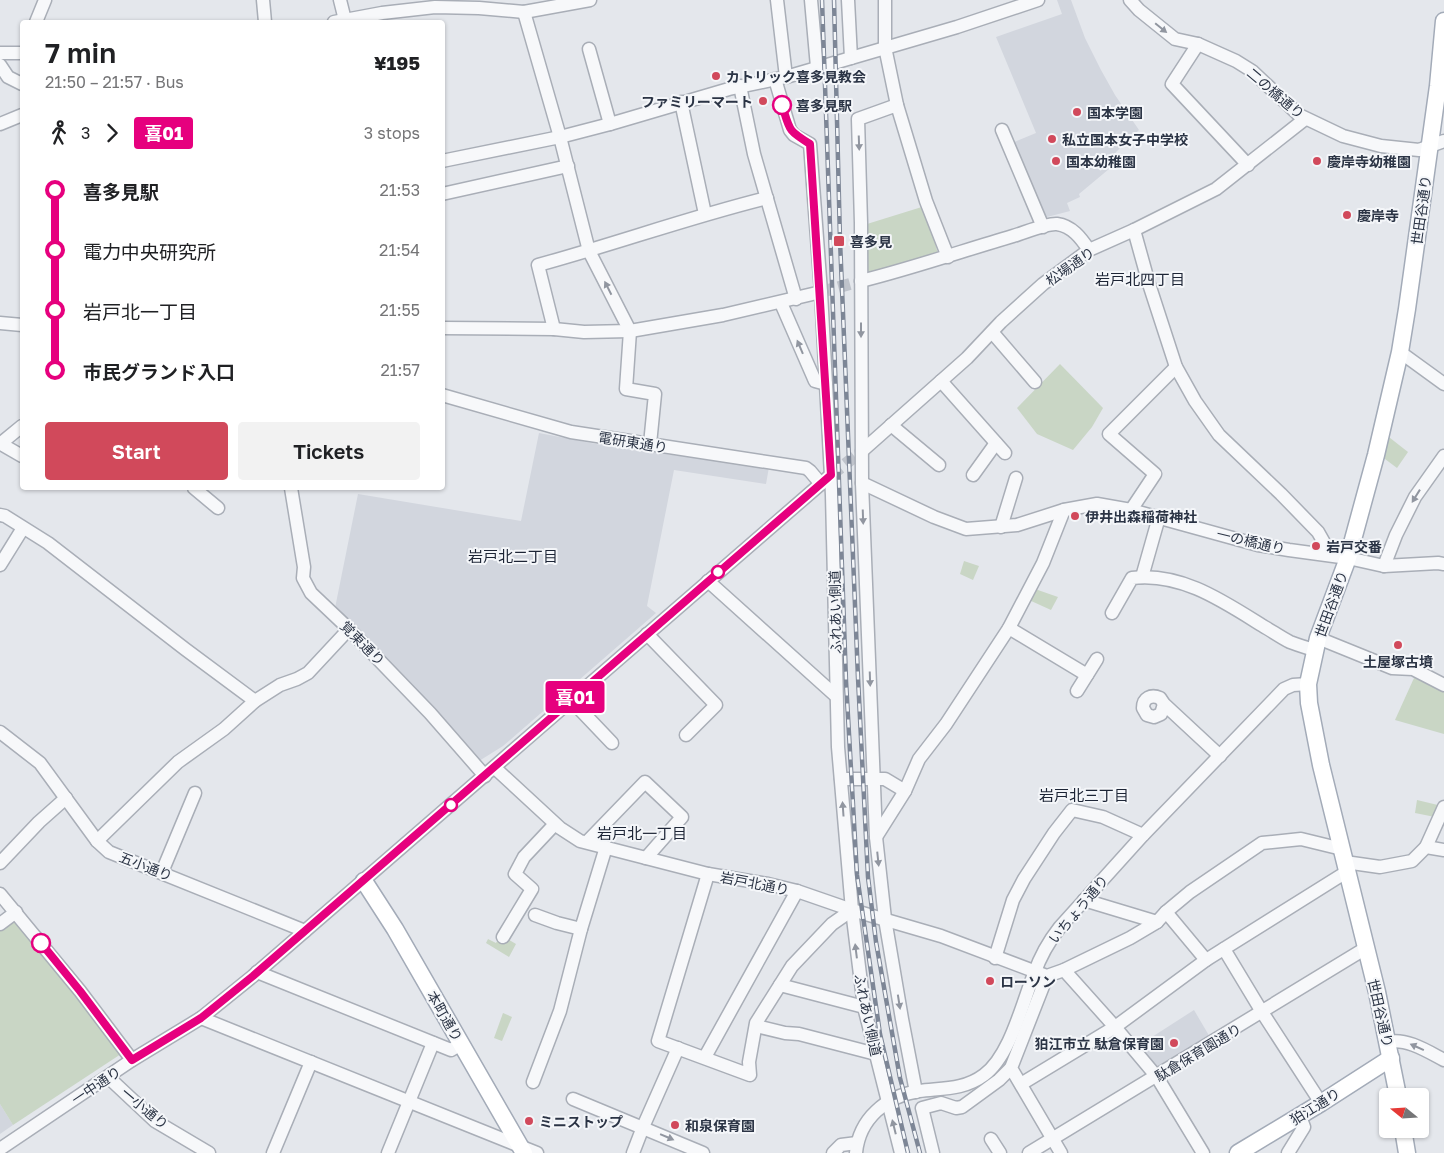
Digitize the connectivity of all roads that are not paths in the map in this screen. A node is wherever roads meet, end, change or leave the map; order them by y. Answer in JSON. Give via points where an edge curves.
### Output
{"nodes":[{"id":1,"x":45,"y":0,"type":"edge"},
{"id":2,"x":263,"y":0,"type":"edge"},
{"id":3,"x":340,"y":0,"type":"edge"},
{"id":4,"x":590,"y":0,"type":"edge"},
{"id":5,"x":777,"y":0,"type":"edge"},
{"id":6,"x":811,"y":0,"type":"edge"},
{"id":7,"x":848,"y":0,"type":"edge"},
{"id":8,"x":885,"y":0,"type":"edge"},
{"id":9,"x":1038,"y":0,"type":"edge"},
{"id":10,"x":1130,"y":0,"type":"edge"},
{"id":11,"x":435,"y":4,"type":"edge"},
{"id":12,"x":479,"y":4,"type":"edge"},
{"id":13,"x":524,"y":12,"type":"junction"},
{"id":14,"x":384,"y":18,"type":"edge"},
{"id":15,"x":37,"y":20,"type":"edge"},
{"id":16,"x":265,"y":20,"type":"edge"},
{"id":17,"x":339,"y":20,"type":"edge"},
{"id":18,"x":354,"y":20,"type":"edge"},
{"id":19,"x":1444,"y":21,"type":"edge"},
{"id":20,"x":1198,"y":44,"type":"junction"},
{"id":21,"x":885,"y":47,"type":"junction"},
{"id":22,"x":589,"y":50,"type":"dead end"},
{"id":23,"x":0,"y":53,"type":"edge"},
{"id":24,"x":20,"y":53,"type":"edge"},
{"id":25,"x":850,"y":58,"type":"junction"},
{"id":26,"x":0,"y":65,"type":"edge"},
{"id":27,"x":816,"y":67,"type":"junction"},
{"id":28,"x":780,"y":78,"type":"junction"},
{"id":29,"x":20,"y":83,"type":"edge"},
{"id":30,"x":740,"y":86,"type":"junction"},
{"id":31,"x":681,"y":102,"type":"junction"},
{"id":32,"x":897,"y":105,"type":"junction"},
{"id":33,"x":20,"y":116,"type":"edge"},
{"id":34,"x":1306,"y":119,"type":"junction"},
{"id":35,"x":0,"y":124,"type":"edge"},
{"id":36,"x":610,"y":124,"type":"junction"},
{"id":37,"x":1002,"y":130,"type":"dead end"},
{"id":38,"x":560,"y":137,"type":"junction"},
{"id":39,"x":1437,"y":143,"type":"edge"},
{"id":40,"x":445,"y":160,"type":"edge"},
{"id":41,"x":1248,"y":165,"type":"junction"},
{"id":42,"x":568,"y":166,"type":"junction"},
{"id":43,"x":445,"y":193,"type":"edge"},
{"id":44,"x":767,"y":198,"type":"junction"},
{"id":45,"x":705,"y":214,"type":"junction"},
{"id":46,"x":1043,"y":228,"type":"junction"},
{"id":47,"x":1134,"y":230,"type":"junction"},
{"id":48,"x":590,"y":250,"type":"junction"},
{"id":49,"x":1089,"y":250,"type":"junction"},
{"id":50,"x":948,"y":257,"type":"junction"},
{"id":51,"x":861,"y":281,"type":"junction"},
{"id":52,"x":821,"y":292,"type":"junction"},
{"id":53,"x":796,"y":299,"type":"junction"},
{"id":54,"x":781,"y":303,"type":"junction"},
{"id":55,"x":0,"y":323,"type":"edge"},
{"id":56,"x":20,"y":325,"type":"edge"},
{"id":57,"x":445,"y":328,"type":"edge"},
{"id":58,"x":554,"y":329,"type":"junction"},
{"id":59,"x":630,"y":331,"type":"junction"},
{"id":60,"x":992,"y":332,"type":"junction"},
{"id":61,"x":1400,"y":352,"type":"junction"},
{"id":62,"x":1176,"y":366,"type":"junction"},
{"id":63,"x":941,"y":381,"type":"junction"},
{"id":64,"x":1035,"y":382,"type":"dead end"},
{"id":65,"x":826,"y":384,"type":"junction"},
{"id":66,"x":1444,"y":384,"type":"edge"},
{"id":67,"x":445,"y":396,"type":"edge"},
{"id":68,"x":891,"y":425,"type":"junction"},
{"id":69,"x":20,"y":428,"type":"edge"},
{"id":70,"x":0,"y":444,"type":"edge"},
{"id":71,"x":650,"y":444,"type":"junction"},
{"id":72,"x":862,"y":450,"type":"junction"},
{"id":73,"x":20,"y":455,"type":"edge"},
{"id":74,"x":1444,"y":456,"type":"edge"},
{"id":75,"x":939,"y":465,"type":"dead end"},
{"id":76,"x":831,"y":475,"type":"junction"},
{"id":77,"x":973,"y":475,"type":"dead end"},
{"id":78,"x":1016,"y":478,"type":"dead end"},
{"id":79,"x":862,"y":482,"type":"junction"},
{"id":80,"x":821,"y":484,"type":"junction"},
{"id":81,"x":196,"y":490,"type":"edge"},
{"id":82,"x":291,"y":490,"type":"edge"},
{"id":83,"x":218,"y":508,"type":"dead end"},
{"id":84,"x":1064,"y":510,"type":"junction"},
{"id":85,"x":1131,"y":510,"type":"junction"},
{"id":86,"x":0,"y":516,"type":"edge"},
{"id":87,"x":1159,"y":517,"type":"junction"},
{"id":88,"x":1001,"y":527,"type":"junction"},
{"id":89,"x":23,"y":528,"type":"junction"},
{"id":90,"x":1331,"y":555,"type":"junction"},
{"id":91,"x":1348,"y":558,"type":"junction"},
{"id":92,"x":1444,"y":564,"type":"edge"},
{"id":93,"x":0,"y":565,"type":"edge"},
{"id":94,"x":1384,"y":566,"type":"junction"},
{"id":95,"x":1142,"y":577,"type":"junction"},
{"id":96,"x":708,"y":581,"type":"junction"},
{"id":97,"x":1112,"y":613,"type":"dead end"},
{"id":98,"x":1010,"y":628,"type":"junction"},
{"id":99,"x":349,"y":629,"type":"junction"},
{"id":100,"x":647,"y":634,"type":"junction"},
{"id":101,"x":1317,"y":644,"type":"junction"},
{"id":102,"x":1097,"y":659,"type":"dead end"},
{"id":103,"x":1087,"y":675,"type":"junction"},
{"id":104,"x":1308,"y":684,"type":"junction"},
{"id":105,"x":1444,"y":685,"type":"edge"},
{"id":106,"x":1078,"y":691,"type":"dead end"},
{"id":107,"x":836,"y":696,"type":"junction"},
{"id":108,"x":571,"y":700,"type":"junction"},
{"id":109,"x":255,"y":701,"type":"junction"},
{"id":110,"x":1164,"y":704,"type":"dead end"},
{"id":111,"x":0,"y":732,"type":"edge"},
{"id":112,"x":686,"y":735,"type":"dead end"},
{"id":113,"x":612,"y":743,"type":"dead end"},
{"id":114,"x":1220,"y":756,"type":"junction"},
{"id":115,"x":490,"y":772,"type":"junction"},
{"id":116,"x":841,"y":779,"type":"junction"},
{"id":117,"x":874,"y":779,"type":"junction"},
{"id":118,"x":905,"y":791,"type":"junction"},
{"id":119,"x":195,"y":792,"type":"dead end"},
{"id":120,"x":66,"y":798,"type":"junction"},
{"id":121,"x":1444,"y":807,"type":"edge"},
{"id":122,"x":555,"y":824,"type":"junction"},
{"id":123,"x":1143,"y":835,"type":"junction"},
{"id":124,"x":876,"y":837,"type":"junction"},
{"id":125,"x":97,"y":841,"type":"junction"},
{"id":126,"x":587,"y":842,"type":"junction"},
{"id":127,"x":606,"y":847,"type":"junction"},
{"id":128,"x":1426,"y":847,"type":"junction"},
{"id":129,"x":1444,"y":850,"type":"edge"},
{"id":130,"x":646,"y":858,"type":"junction"},
{"id":131,"x":1345,"y":861,"type":"junction"},
{"id":132,"x":0,"y":863,"type":"edge"},
{"id":133,"x":162,"y":872,"type":"junction"},
{"id":134,"x":708,"y":874,"type":"junction"},
{"id":135,"x":364,"y":881,"type":"junction"},
{"id":136,"x":797,"y":891,"type":"junction"},
{"id":137,"x":0,"y":894,"type":"edge"},
{"id":138,"x":1084,"y":900,"type":"junction"},
{"id":139,"x":852,"y":910,"type":"junction"},
{"id":140,"x":16,"y":912,"type":"junction"},
{"id":141,"x":526,"y":912,"type":"junction"},
{"id":142,"x":1166,"y":912,"type":"junction"},
{"id":143,"x":885,"y":919,"type":"junction"},
{"id":144,"x":1157,"y":922,"type":"junction"},
{"id":145,"x":0,"y":924,"type":"edge"},
{"id":146,"x":581,"y":929,"type":"junction"},
{"id":147,"x":305,"y":931,"type":"junction"},
{"id":148,"x":503,"y":937,"type":"dead end"},
{"id":149,"x":1366,"y":948,"type":"junction"},
{"id":150,"x":1224,"y":949,"type":"junction"},
{"id":151,"x":995,"y":958,"type":"junction"},
{"id":152,"x":1206,"y":960,"type":"junction"},
{"id":153,"x":1064,"y":970,"type":"junction"},
{"id":154,"x":257,"y":972,"type":"junction"},
{"id":155,"x":1034,"y":973,"type":"junction"},
{"id":156,"x":1047,"y":976,"type":"junction"},
{"id":157,"x":780,"y":986,"type":"junction"},
{"id":158,"x":864,"y":1007,"type":"junction"},
{"id":159,"x":1262,"y":1012,"type":"junction"},
{"id":160,"x":201,"y":1018,"type":"junction"},
{"id":161,"x":756,"y":1026,"type":"junction"},
{"id":162,"x":1115,"y":1027,"type":"junction"},
{"id":163,"x":433,"y":1043,"type":"junction"},
{"id":164,"x":461,"y":1044,"type":"junction"},
{"id":165,"x":678,"y":1048,"type":"junction"},
{"id":166,"x":1390,"y":1050,"type":"junction"},
{"id":167,"x":876,"y":1054,"type":"junction"},
{"id":168,"x":705,"y":1057,"type":"junction"},
{"id":169,"x":132,"y":1060,"type":"junction"},
{"id":170,"x":1444,"y":1060,"type":"edge"},
{"id":171,"x":311,"y":1062,"type":"junction"},
{"id":172,"x":1011,"y":1068,"type":"junction"},
{"id":173,"x":108,"y":1077,"type":"junction"},
{"id":174,"x":1157,"y":1077,"type":"junction"},
{"id":175,"x":533,"y":1082,"type":"dead end"},
{"id":176,"x":1021,"y":1084,"type":"junction"},
{"id":177,"x":1397,"y":1088,"type":"edge"},
{"id":178,"x":916,"y":1092,"type":"junction"},
{"id":179,"x":573,"y":1099,"type":"dead end"},
{"id":180,"x":887,"y":1102,"type":"junction"},
{"id":181,"x":410,"y":1103,"type":"junction"},
{"id":182,"x":1321,"y":1103,"type":"junction"},
{"id":183,"x":1300,"y":1116,"type":"junction"},
{"id":184,"x":643,"y":1127,"type":"junction"},
{"id":185,"x":1404,"y":1138,"type":"edge"},
{"id":186,"x":991,"y":1139,"type":"dead end"},
{"id":187,"x":1053,"y":1139,"type":"junction"},
{"id":188,"x":857,"y":1148,"type":"edge"},
{"id":189,"x":522,"y":1149,"type":"edge"},
{"id":190,"x":6,"y":1150,"type":"edge"},
{"id":191,"x":209,"y":1153,"type":"edge"},
{"id":192,"x":273,"y":1153,"type":"edge"},
{"id":193,"x":388,"y":1153,"type":"edge"},
{"id":194,"x":537,"y":1153,"type":"edge"},
{"id":195,"x":634,"y":1153,"type":"edge"},
{"id":196,"x":703,"y":1153,"type":"edge"},
{"id":197,"x":833,"y":1153,"type":"edge"},
{"id":198,"x":901,"y":1153,"type":"edge"},
{"id":199,"x":933,"y":1153,"type":"edge"},
{"id":200,"x":1000,"y":1153,"type":"edge"},
{"id":201,"x":1029,"y":1153,"type":"edge"},
{"id":202,"x":1061,"y":1153,"type":"edge"},
{"id":203,"x":1203,"y":1153,"type":"edge"},
{"id":204,"x":1238,"y":1153,"type":"edge"},
{"id":205,"x":1288,"y":1153,"type":"edge"},
{"id":206,"x":1407,"y":1153,"type":"edge"}],
"edges":[{"from":1,"to":15,"type":"street"},
{"from":2,"to":16,"type":"street"},
{"from":3,"to":17,"type":"street"},
{"from":4,"to":13,"type":"street"},
{"from":5,"to":28,"type":"street"},
{"from":6,"to":27,"type":"street"},
{"from":7,"to":25,"type":"street"},
{"from":8,"to":21,"type":"street"},
{"from":9,"to":21,"type":"street"},
{"from":10,"to":20,"type":"street","name":"二の橋通り","one_way":true,"via":[[1175,39]]},
{"from":11,"to":12,"type":"street"},
{"from":11,"to":14,"type":"street"},
{"from":12,"to":13,"type":"street"},
{"from":13,"to":38,"type":"street"},
{"from":14,"to":18,"type":"street"},
{"from":19,"to":39,"type":"main road","name":"世田谷通り"},
{"from":20,"to":34,"type":"street","name":"二の橋通り","via":[[1252,70]]},
{"from":20,"to":41,"type":"street","via":[[1172,84]]},
{"from":21,"to":25,"type":"street"},
{"from":21,"to":32,"type":"street"},
{"from":22,"to":36,"type":"street"},
{"from":23,"to":24,"type":"street"},
{"from":25,"to":27,"type":"street"},
{"from":26,"to":29,"type":"street","via":[[8,77]]},
{"from":27,"to":28,"type":"street"},
{"from":28,"to":30,"type":"street"},
{"from":28,"to":52,"type":"street","name":"ふれあい側道","via":[[790,130],[810,144]]},
{"from":30,"to":31,"type":"street"},
{"from":30,"to":44,"type":"street"},
{"from":31,"to":36,"type":"street"},
{"from":31,"to":45,"type":"street"},
{"from":32,"to":50,"type":"street","via":[[926,200]]},
{"from":32,"to":51,"type":"street","one_way":true,"via":[[858,119]]},
{"from":33,"to":35,"type":"street"},
{"from":34,"to":39,"type":"street","name":"二の橋通り","via":[[1343,136],[1382,146],[1419,150]]},
{"from":34,"to":41,"type":"street","name":"松場通り"},
{"from":36,"to":38,"type":"street"},
{"from":37,"to":46,"type":"street"},
{"from":38,"to":40,"type":"street"},
{"from":38,"to":42,"type":"street"},
{"from":39,"to":61,"type":"main road","name":"世田谷通り"},
{"from":41,"to":47,"type":"street","name":"松場通り","via":[[1216,189]]},
{"from":42,"to":43,"type":"street"},
{"from":42,"to":48,"type":"street"},
{"from":44,"to":45,"type":"street"},
{"from":44,"to":53,"type":"street"},
{"from":45,"to":48,"type":"street"},
{"from":46,"to":49,"type":"street","via":[[1056,224],[1071,229]]},
{"from":46,"to":50,"type":"street"},
{"from":47,"to":49,"type":"street","name":"松場通り"},
{"from":47,"to":62,"type":"street"},
{"from":48,"to":58,"type":"street","via":[[538,265]]},
{"from":59,"to":48,"type":"street","one_way":true},
{"from":49,"to":60,"type":"street","name":"松場通り","via":[[1035,291]]},
{"from":50,"to":51,"type":"street"},
{"from":51,"to":72,"type":"street","one_way":true},
{"from":52,"to":53,"type":"street"},
{"from":52,"to":65,"type":"street","name":"ふれあい側道"},
{"from":53,"to":54,"type":"street"},
{"from":54,"to":59,"type":"street"},
{"from":65,"to":54,"type":"street","one_way":true,"via":[[815,381]]},
{"from":55,"to":56,"type":"street"},
{"from":57,"to":58,"type":"street"},
{"from":58,"to":59,"type":"street"},
{"from":59,"to":71,"type":"street","via":[[626,388],[655,394]]},
{"from":60,"to":63,"type":"street","name":"松場通り"},
{"from":60,"to":64,"type":"street"},
{"from":61,"to":66,"type":"street"},
{"from":61,"to":91,"type":"main road","name":"世田谷通り"},
{"from":62,"to":85,"type":"street","via":[[1110,434],[1155,474]]},
{"from":62,"to":90,"type":"street","via":[[1194,401],[1219,435],[1318,532]]},
{"from":63,"to":68,"type":"street","name":"松場通り"},
{"from":63,"to":77,"type":"street","via":[[1000,448]]},
{"from":65,"to":76,"type":"street","name":"ふれあい側道"},
{"from":67,"to":71,"type":"street","name":"電研東通り","via":[[571,432]]},
{"from":68,"to":72,"type":"street","name":"松場通り"},
{"from":68,"to":75,"type":"street"},
{"from":69,"to":70,"type":"street"},
{"from":70,"to":73,"type":"street"},
{"from":71,"to":80,"type":"street","name":"電研東通り","via":[[806,468]]},
{"from":72,"to":79,"type":"street"},
{"from":74,"to":94,"type":"street","one_way":true,"via":[[1415,497]]},
{"from":76,"to":80,"type":"street","name":"一中通り"},
{"from":76,"to":107,"type":"street","name":"ふれあい側道"},
{"from":78,"to":88,"type":"street"},
{"from":79,"to":88,"type":"street","name":"一の橋通り","via":[[966,529]]},
{"from":79,"to":117,"type":"street","one_way":true},
{"from":80,"to":96,"type":"street","name":"一中通り"},
{"from":81,"to":83,"type":"street"},
{"from":82,"to":99,"type":"street","name":"覚東通り","via":[[304,578],[310,593]]},
{"from":84,"to":85,"type":"street","name":"一の橋通り","via":[[1097,504]]},
{"from":84,"to":88,"type":"street","name":"一の橋通り"},
{"from":84,"to":98,"type":"street","via":[[1043,564]]},
{"from":85,"to":87,"type":"street","name":"一の橋通り"},
{"from":86,"to":89,"type":"street"},
{"from":87,"to":90,"type":"street","name":"一の橋通り","via":[[1258,545]]},
{"from":87,"to":95,"type":"street"},
{"from":89,"to":93,"type":"street"},
{"from":89,"to":109,"type":"street","via":[[48,543]]},
{"from":90,"to":91,"type":"street","name":"一の橋通り"},
{"from":91,"to":94,"type":"street","name":"一の橋通り"},
{"from":91,"to":101,"type":"main road","name":"世田谷通り"},
{"from":92,"to":94,"type":"street","name":"一の橋通り"},
{"from":95,"to":97,"type":"street","via":[[1132,578]]},
{"from":95,"to":101,"type":"street","via":[[1188,584],[1213,595],[1290,642]]},
{"from":96,"to":100,"type":"street","name":"一中通り"},
{"from":96,"to":107,"type":"street"},
{"from":98,"to":103,"type":"street"},
{"from":98,"to":118,"type":"street","via":[[919,759]]},
{"from":99,"to":109,"type":"street","via":[[308,673]]},
{"from":99,"to":115,"type":"street","name":"覚東通り"},
{"from":100,"to":108,"type":"street","name":"一中通り"},
{"from":100,"to":112,"type":"street","via":[[716,706]]},
{"from":101,"to":104,"type":"main road","name":"世田谷通り"},
{"from":101,"to":105,"type":"street","via":[[1392,668],[1413,669]]},
{"from":102,"to":103,"type":"street"},
{"from":103,"to":106,"type":"street"},
{"from":104,"to":114,"type":"street","name":"いちょう通り","via":[[1284,689]]},
{"from":104,"to":131,"type":"main road","name":"世田谷通り","via":[[1321,765]]},
{"from":107,"to":116,"type":"street","name":"ふれあい側道"},
{"from":108,"to":113,"type":"street"},
{"from":108,"to":115,"type":"street","name":"一中通り"},
{"from":109,"to":125,"type":"street","via":[[224,729],[178,762]]},
{"from":110,"to":114,"type":"street"},
{"from":111,"to":120,"type":"street","name":"五小通り","via":[[40,763]]},
{"from":114,"to":123,"type":"street","name":"いちょう通り"},
{"from":115,"to":122,"type":"street","name":"岩戸北通り"},
{"from":115,"to":135,"type":"street","name":"一中通り"},
{"from":116,"to":117,"type":"street"},
{"from":139,"to":116,"type":"street","name":"ふれあい側道","one_way":true},
{"from":117,"to":118,"type":"street","via":[[885,779]]},
{"from":117,"to":124,"type":"street"},
{"from":118,"to":124,"type":"street"},
{"from":119,"to":133,"type":"street"},
{"from":120,"to":125,"type":"street","name":"五小通り"},
{"from":120,"to":132,"type":"street"},
{"from":121,"to":128,"type":"street"},
{"from":122,"to":126,"type":"street","name":"岩戸北通り","via":[[580,841]]},
{"from":122,"to":141,"type":"street","via":[[524,857],[515,874],[532,889]]},
{"from":123,"to":138,"type":"street","name":"いちょう通り"},
{"from":123,"to":151,"type":"street","via":[[1103,817],[1072,810],[1013,900]]},
{"from":124,"to":143,"type":"street","one_way":true},
{"from":125,"to":133,"type":"street","name":"五小通り","via":[[109,852]]},
{"from":126,"to":127,"type":"street","name":"岩戸北通り"},
{"from":126,"to":130,"type":"street","via":[[645,782],[682,817]]},
{"from":127,"to":130,"type":"street","name":"岩戸北通り"},
{"from":127,"to":146,"type":"street"},
{"from":128,"to":129,"type":"street"},
{"from":128,"to":131,"type":"street","via":[[1412,861],[1380,867]]},
{"from":130,"to":134,"type":"street","name":"岩戸北通り"},
{"from":131,"to":142,"type":"street","via":[[1301,839],[1262,843]]},
{"from":131,"to":149,"type":"main road","name":"世田谷通り"},
{"from":131,"to":150,"type":"street"},
{"from":133,"to":147,"type":"street","name":"五小通り"},
{"from":134,"to":136,"type":"street","name":"岩戸北通り"},
{"from":134,"to":165,"type":"street","via":[[658,1041]]},
{"from":135,"to":147,"type":"street","name":"一中通り"},
{"from":135,"to":164,"type":"main road","name":"本町通り"},
{"from":136,"to":139,"type":"street","name":"岩戸北通り"},
{"from":136,"to":168,"type":"street"},
{"from":137,"to":140,"type":"street"},
{"from":138,"to":144,"type":"street"},
{"from":138,"to":155,"type":"street","name":"いちょう通り","via":[[1050,939]]},
{"from":139,"to":143,"type":"street","name":"岩戸北通り"},
{"from":139,"to":157,"type":"street","via":[[832,924],[810,947],[792,966]]},
{"from":158,"to":139,"type":"street","name":"ふれあい側道","one_way":true},
{"from":140,"to":145,"type":"street"},
{"from":140,"to":169,"type":"street"},
{"from":141,"to":146,"type":"street"},
{"from":141,"to":148,"type":"street"},
{"from":142,"to":144,"type":"street"},
{"from":142,"to":152,"type":"street"},
{"from":143,"to":151,"type":"street","name":"岩戸北通り","via":[[941,936]]},
{"from":143,"to":178,"type":"street","one_way":true},
{"from":144,"to":153,"type":"street"},
{"from":146,"to":175,"type":"street","via":[[560,1011]]},
{"from":147,"to":154,"type":"street","name":"一中通り"},
{"from":149,"to":159,"type":"street","name":"駄倉保育園通り"},
{"from":149,"to":166,"type":"main road","name":"世田谷通り"},
{"from":150,"to":152,"type":"street"},
{"from":150,"to":159,"type":"street"},
{"from":151,"to":155,"type":"street","name":"岩戸北通り"},
{"from":152,"to":162,"type":"street"},
{"from":153,"to":156,"type":"street"},
{"from":153,"to":162,"type":"street"},
{"from":154,"to":160,"type":"street","name":"一中通り"},
{"from":154,"to":163,"type":"street"},
{"from":155,"to":156,"type":"street","name":"岩戸北通り"},
{"from":155,"to":178,"type":"street","name":"いちょう通り","via":[[1004,1050],[988,1072],[959,1087]]},
{"from":156,"to":172,"type":"street"},
{"from":157,"to":158,"type":"street"},
{"from":157,"to":161,"type":"street"},
{"from":158,"to":167,"type":"street","name":"ふれあい側道"},
{"from":159,"to":174,"type":"street","name":"駄倉保育園通り"},
{"from":159,"to":182,"type":"street"},
{"from":160,"to":169,"type":"street","name":"一中通り"},
{"from":160,"to":171,"type":"street"},
{"from":161,"to":167,"type":"street"},
{"from":161,"to":168,"type":"street","via":[[749,1062],[750,1075]]},
{"from":162,"to":174,"type":"street"},
{"from":162,"to":176,"type":"street"},
{"from":163,"to":164,"type":"street","via":[[451,1050]]},
{"from":163,"to":181,"type":"street"},
{"from":164,"to":189,"type":"main road","name":"本町通り"},
{"from":165,"to":168,"type":"street"},
{"from":165,"to":184,"type":"street"},
{"from":170,"to":166,"type":"street","one_way":true,"via":[[1397,1040]]},
{"from":166,"to":177,"type":"main road","name":"世田谷通り"},
{"from":166,"to":182,"type":"main road","name":"狛江通り"},
{"from":167,"to":180,"type":"street","name":"ふれあい側道"},
{"from":169,"to":173,"type":"street","name":"一中通り"},
{"from":171,"to":181,"type":"street"},
{"from":171,"to":192,"type":"street"},
{"from":172,"to":176,"type":"street"},
{"from":172,"to":199,"type":"street","via":[[962,1107],[941,1103],[922,1108]]},
{"from":173,"to":190,"type":"street","name":"一中通り"},
{"from":173,"to":191,"type":"street","name":"一小通り","via":[[155,1121]]},
{"from":174,"to":187,"type":"street","name":"駄倉保育園通り"},
{"from":174,"to":203,"type":"street"},
{"from":176,"to":187,"type":"street"},
{"from":178,"to":180,"type":"street","name":"いちょう通り"},
{"from":179,"to":184,"type":"street"},
{"from":180,"to":188,"type":"street","name":"いちょう通り","via":[[865,1125]]},
{"from":198,"to":180,"type":"street","name":"ふれあい側道","one_way":true},
{"from":181,"to":189,"type":"street"},
{"from":181,"to":193,"type":"street"},
{"from":182,"to":183,"type":"main road","name":"狛江通り"},
{"from":183,"to":204,"type":"main road","name":"狛江通り"},
{"from":183,"to":205,"type":"street","via":[[1304,1127]]},
{"from":184,"to":195,"type":"street"},
{"from":184,"to":196,"type":"street","one_way":true},
{"from":185,"to":206,"type":"main road"},
{"from":186,"to":200,"type":"street"},
{"from":187,"to":201,"type":"street","name":"駄倉保育園通り"},
{"from":187,"to":202,"type":"street"},
{"from":188,"to":197,"type":"street","via":[[841,1146]]},
{"from":189,"to":194,"type":"street"}]}
